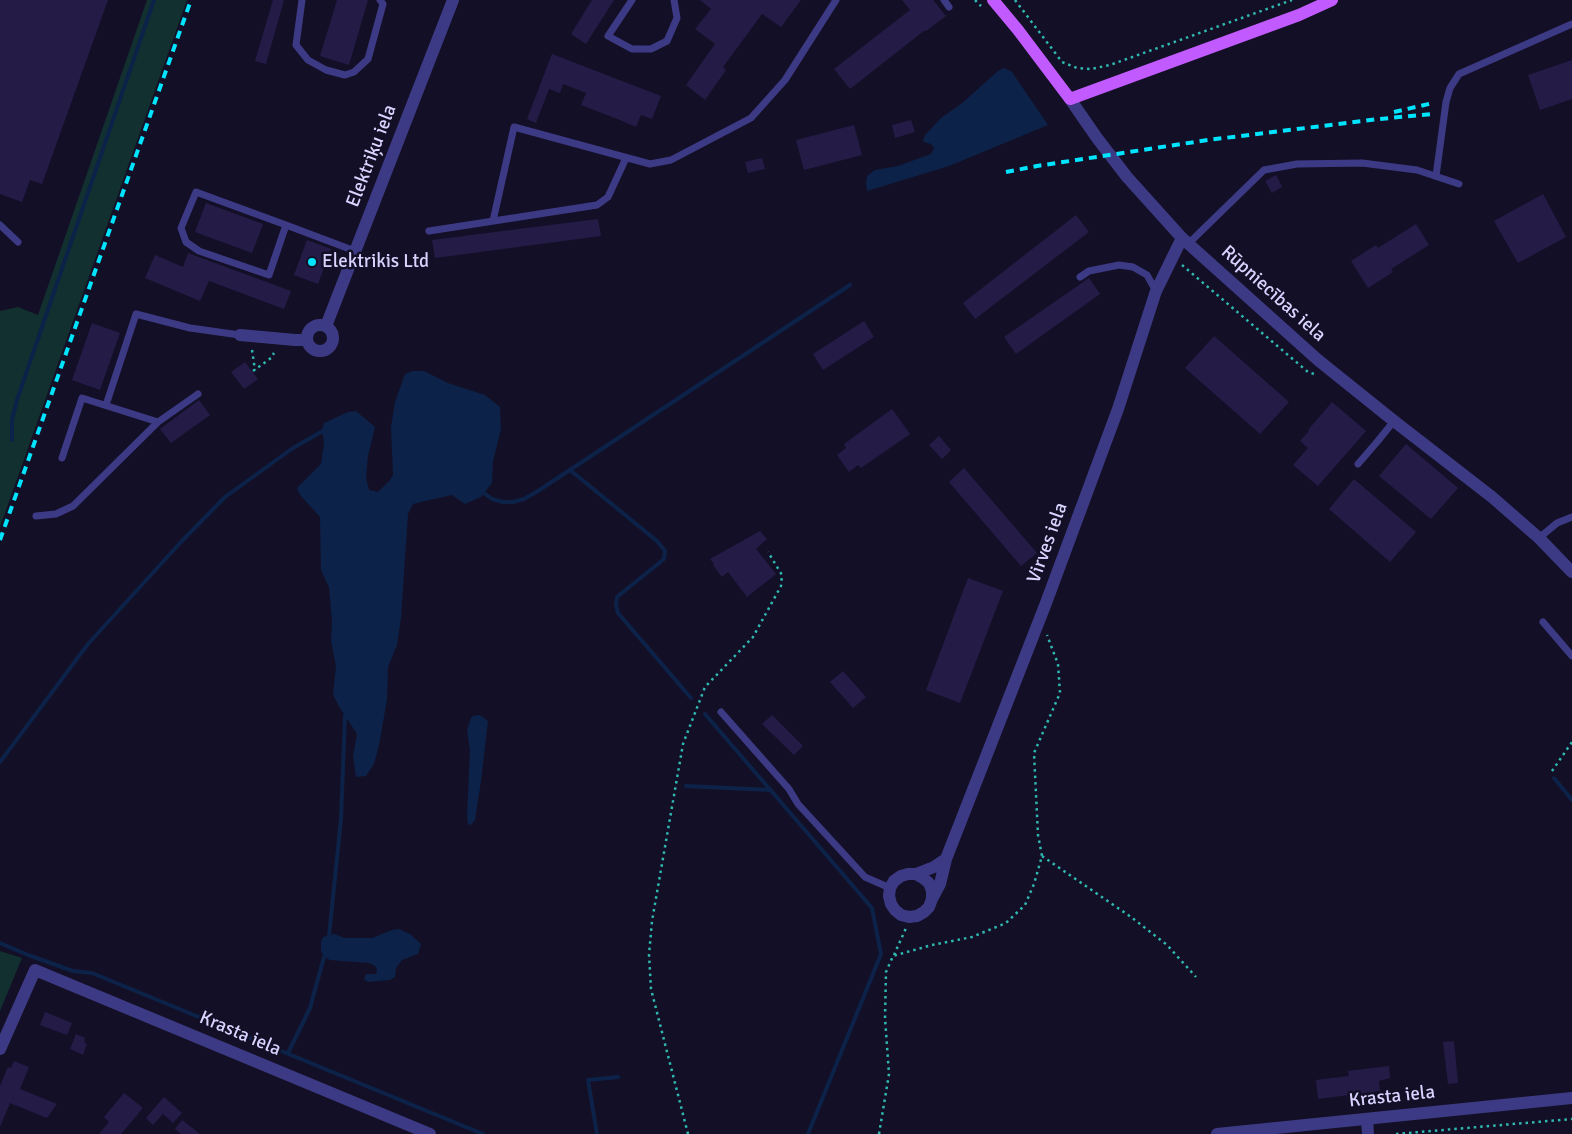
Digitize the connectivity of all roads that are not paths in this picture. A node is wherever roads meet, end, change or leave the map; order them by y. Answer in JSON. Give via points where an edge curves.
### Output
{"nodes":[{"id":1,"x":302,"y":0,"type":"edge"},
{"id":2,"x":380,"y":0,"type":"edge"},
{"id":3,"x":453,"y":0,"type":"edge"},
{"id":4,"x":632,"y":0,"type":"edge"},
{"id":5,"x":674,"y":0,"type":"edge"},
{"id":6,"x":836,"y":0,"type":"edge"},
{"id":7,"x":944,"y":0,"type":"edge"},
{"id":8,"x":993,"y":0,"type":"edge"},
{"id":9,"x":1332,"y":0,"type":"edge"},
{"id":10,"x":1319,"y":3,"type":"edge"},
{"id":11,"x":949,"y":7,"type":"dead end"},
{"id":12,"x":1572,"y":24,"type":"edge"},
{"id":13,"x":1070,"y":99,"type":"junction"},
{"id":14,"x":626,"y":158,"type":"junction"},
{"id":15,"x":1436,"y":176,"type":"junction"},
{"id":16,"x":1459,"y":184,"type":"dead end"},
{"id":17,"x":493,"y":221,"type":"junction"},
{"id":18,"x":0,"y":225,"type":"edge"},
{"id":19,"x":286,"y":225,"type":"junction"},
{"id":20,"x":429,"y":231,"type":"dead end"},
{"id":21,"x":1185,"y":241,"type":"junction"},
{"id":22,"x":18,"y":242,"type":"dead end"},
{"id":23,"x":355,"y":250,"type":"junction"},
{"id":24,"x":1080,"y":277,"type":"dead end"},
{"id":25,"x":1156,"y":291,"type":"junction"},
{"id":26,"x":326,"y":326,"type":"junction"},
{"id":27,"x":240,"y":335,"type":"joint"},
{"id":28,"x":306,"y":340,"type":"junction"},
{"id":29,"x":198,"y":394,"type":"dead end"},
{"id":30,"x":106,"y":405,"type":"junction"},
{"id":31,"x":1394,"y":421,"type":"junction"},
{"id":32,"x":158,"y":422,"type":"junction"},
{"id":33,"x":62,"y":458,"type":"dead end"},
{"id":34,"x":1358,"y":464,"type":"dead end"},
{"id":35,"x":36,"y":516,"type":"dead end"},
{"id":36,"x":1572,"y":517,"type":"edge"},
{"id":37,"x":1539,"y":538,"type":"junction"},
{"id":38,"x":1572,"y":572,"type":"edge"},
{"id":39,"x":1543,"y":622,"type":"dead end"},
{"id":40,"x":1572,"y":656,"type":"edge"},
{"id":41,"x":721,"y":712,"type":"dead end"},
{"id":42,"x":946,"y":859,"type":"junction"},
{"id":43,"x":916,"y":874,"type":"junction"},
{"id":44,"x":890,"y":888,"type":"junction"},
{"id":45,"x":932,"y":899,"type":"junction"},
{"id":46,"x":0,"y":1050,"type":"edge"},
{"id":47,"x":1572,"y":1098,"type":"edge"},
{"id":48,"x":1367,"y":1119,"type":"junction"},
{"id":49,"x":430,"y":1134,"type":"edge"},
{"id":50,"x":1216,"y":1134,"type":"edge"},
{"id":51,"x":1368,"y":1134,"type":"edge"}],
"edges":[{"from":1,"to":2,"type":"lane","via":[[296,45],[308,60],[326,70],[345,74],[354,72],[368,59],[383,4]]},
{"from":3,"to":23,"type":"street","name":"Elektriķu iela"},
{"from":4,"to":5,"type":"lane","via":[[608,36],[632,49],[651,49],[666,41],[676,18]]},
{"from":6,"to":14,"type":"lane","via":[[786,80],[751,118],[671,160],[650,164]]},
{"from":7,"to":11,"type":"lane"},
{"from":8,"to":13,"type":"main road","name":"Rūpniecības iela"},
{"from":9,"to":10,"type":"main road"},
{"from":10,"to":13,"type":"main road"},
{"from":12,"to":15,"type":"lane","via":[[1459,74],[1446,102]]},
{"from":13,"to":21,"type":"street","name":"Rūpniecības iela","via":[[1127,177]]},
{"from":14,"to":17,"type":"lane","via":[[608,197],[596,205]]},
{"from":14,"to":17,"type":"lane","via":[[514,126]]},
{"from":15,"to":16,"type":"lane"},
{"from":15,"to":21,"type":"lane","via":[[1418,170],[1362,163],[1297,164],[1264,170]]},
{"from":17,"to":20,"type":"lane"},
{"from":18,"to":22,"type":"lane"},
{"from":19,"to":19,"type":"lane","via":[[196,192],[181,228],[186,242],[199,251],[269,274]]},
{"from":19,"to":23,"type":"lane"},
{"from":21,"to":25,"type":"street","name":"Virves iela"},
{"from":21,"to":31,"type":"street","name":"Rūpniecības iela","via":[[1318,360]]},
{"from":23,"to":26,"type":"street","name":"Elektriķu iela"},
{"from":24,"to":25,"type":"lane","via":[[1090,271],[1119,265],[1133,267],[1147,275]]},
{"from":25,"to":42,"type":"street","name":"Virves iela","via":[[1118,409]]},
{"from":26,"to":28,"type":"street","via":[[312,327]]},
{"from":26,"to":28,"type":"street","name":"Elektriķu iela","via":[[333,337],[327,349],[314,350]]},
{"from":27,"to":28,"type":"street","name":"Elektriķu iela"},
{"from":27,"to":30,"type":"lane","via":[[190,328],[136,314]]},
{"from":29,"to":32,"type":"lane"},
{"from":30,"to":32,"type":"lane"},
{"from":30,"to":33,"type":"lane","via":[[82,398]]},
{"from":31,"to":34,"type":"lane"},
{"from":31,"to":37,"type":"street","name":"Rūpniecības iela"},
{"from":32,"to":35,"type":"lane","via":[[73,506],[56,514]]},
{"from":36,"to":37,"type":"lane","via":[[1557,523]]},
{"from":37,"to":38,"type":"street","name":"Rūpniecības iela"},
{"from":39,"to":40,"type":"lane"},
{"from":41,"to":44,"type":"lane","via":[[865,877]]},
{"from":42,"to":43,"type":"street"},
{"from":42,"to":45,"type":"street","name":"Virves iela","via":[[940,884]]},
{"from":43,"to":44,"type":"street","via":[[900,876]]},
{"from":43,"to":45,"type":"street","via":[[929,883]]},
{"from":44,"to":45,"type":"street","name":"Virves iela","via":[[890,904],[901,915],[917,916],[930,906]]},
{"from":46,"to":49,"type":"street","name":"Krasta iela","via":[[35,970]]},
{"from":47,"to":48,"type":"street","name":"Krasta iela"},
{"from":48,"to":50,"type":"street","name":"Krasta iela"},
{"from":48,"to":51,"type":"street"}]}
